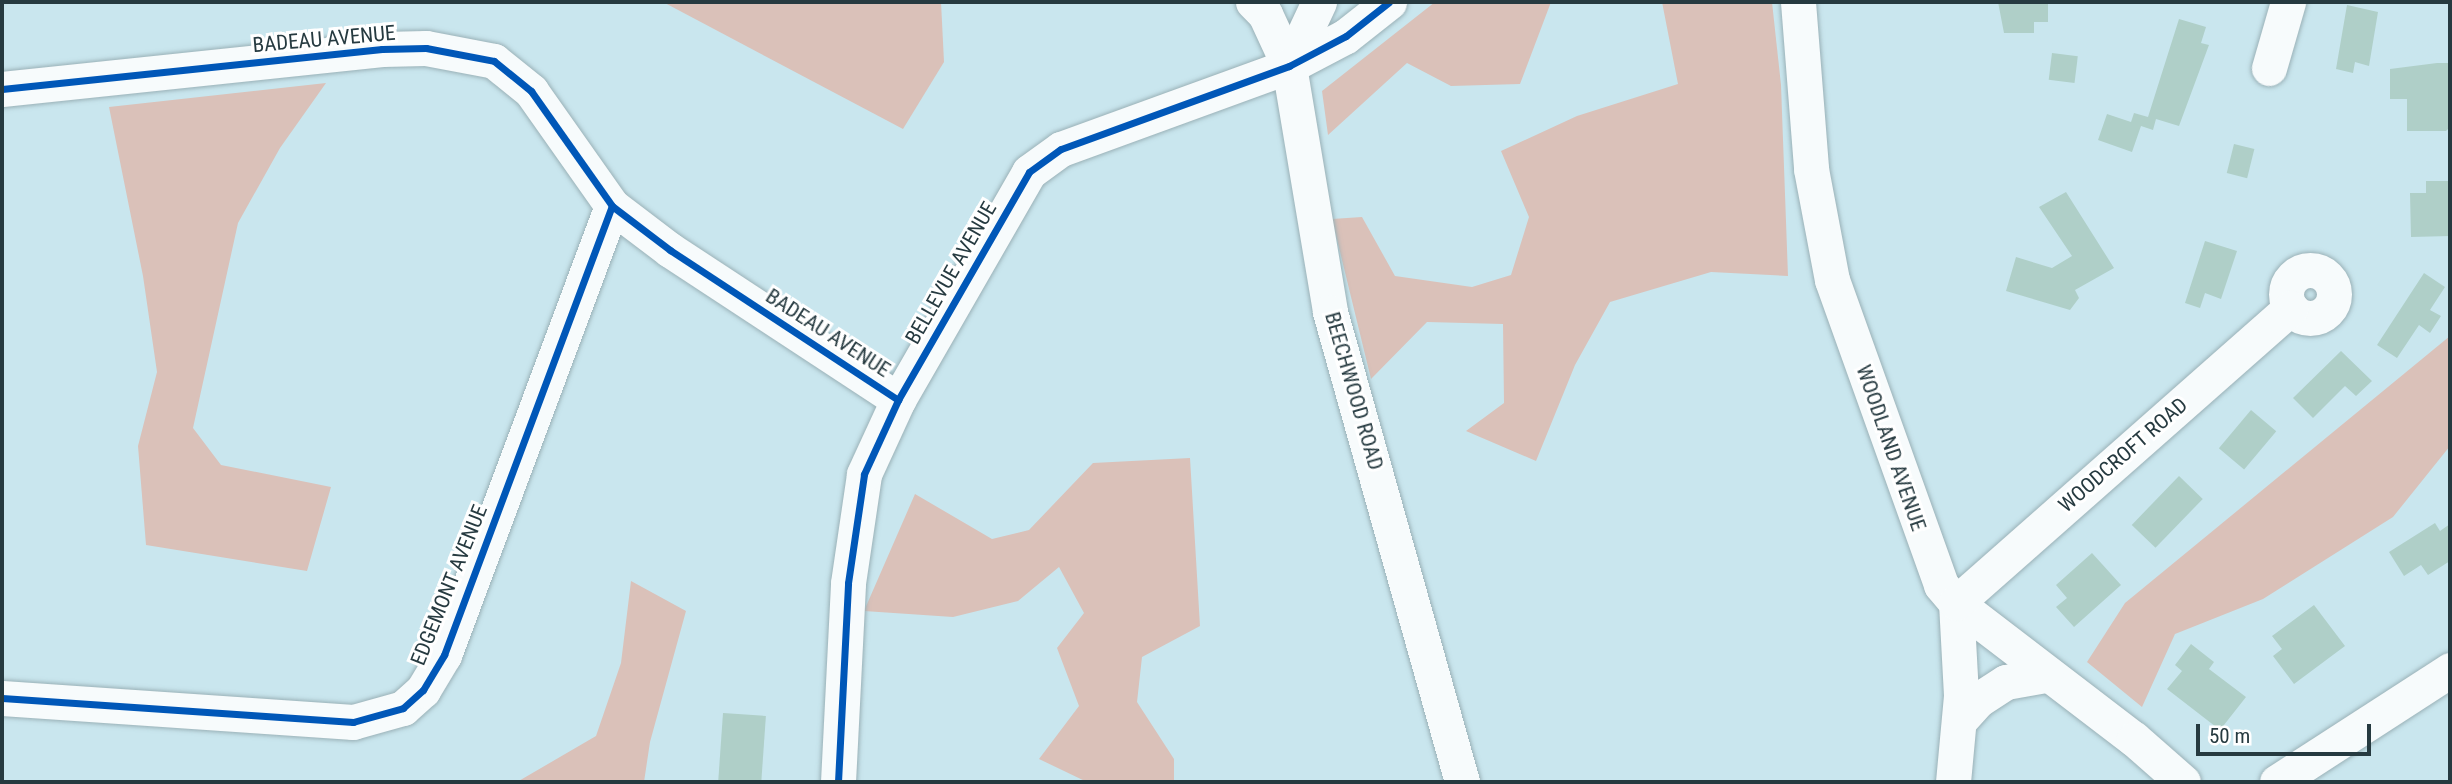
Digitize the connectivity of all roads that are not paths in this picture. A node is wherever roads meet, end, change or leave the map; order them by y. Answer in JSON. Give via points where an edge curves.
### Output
{"nodes":[{"id":1,"x":1253,"y":2,"type":"edge"},
{"id":2,"x":1319,"y":2,"type":"edge"},
{"id":3,"x":1389,"y":2,"type":"edge"},
{"id":4,"x":1798,"y":2,"type":"edge"},
{"id":5,"x":2288,"y":2,"type":"edge"},
{"id":6,"x":1289,"y":66,"type":"junction"},
{"id":7,"x":2269,"y":68,"type":"dead end"},
{"id":8,"x":2,"y":89,"type":"edge"},
{"id":9,"x":612,"y":206,"type":"junction"},
{"id":10,"x":2291,"y":308,"type":"dead end"},
{"id":11,"x":898,"y":400,"type":"junction"},
{"id":12,"x":1956,"y":604,"type":"junction"},
{"id":13,"x":2450,"y":670,"type":"edge"},
{"id":14,"x":2045,"y":675,"type":"junction"},
{"id":15,"x":2,"y":698,"type":"edge"},
{"id":16,"x":1960,"y":719,"type":"junction"},
{"id":17,"x":838,"y":782,"type":"edge"},
{"id":18,"x":1462,"y":782,"type":"edge"},
{"id":19,"x":1953,"y":782,"type":"edge"},
{"id":20,"x":2183,"y":782,"type":"edge"},
{"id":21,"x":2277,"y":782,"type":"edge"}],
"edges":[{"from":1,"to":6,"type":"street","name":"BEECHWOOD ROAD","via":[[1265,14]]},
{"from":2,"to":6,"type":"street"},
{"from":3,"to":6,"type":"street","name":"BELLEVUE AVENUE","via":[[1346,36]]},
{"from":4,"to":12,"type":"street","name":"WOODLAND AVENUE","via":[[1811,169],[1832,280],[1932,567]]},
{"from":5,"to":7,"type":"street"},
{"from":6,"to":11,"type":"street","name":"BELLEVUE AVENUE","via":[[1062,149],[1030,172]]},
{"from":6,"to":18,"type":"street","name":"BEECHWOOD ROAD","via":[[1330,312]]},
{"from":8,"to":9,"type":"street","name":"BADEAU AVENUE","via":[[382,49],[464,52],[494,61],[522,81]]},
{"from":9,"to":11,"type":"street","name":"BADEAU AVENUE","via":[[670,250]]},
{"from":9,"to":15,"type":"street","name":"EDGEMONT AVENUE","via":[[444,655],[423,690],[403,708],[353,722]]},
{"from":10,"to":12,"type":"street","name":"WOODCROFT ROAD"},
{"from":11,"to":17,"type":"street","name":"BELLEVUE AVENUE","via":[[864,474],[848,583]]},
{"from":12,"to":14,"type":"street","name":"WOODLAND AVENUE"},
{"from":12,"to":16,"type":"street"},
{"from":13,"to":21,"type":"street"},
{"from":14,"to":16,"type":"street","via":[[2006,682]]},
{"from":14,"to":20,"type":"street","name":"WOODLAND AVENUE","via":[[2134,739]]},
{"from":16,"to":19,"type":"street"}]}
